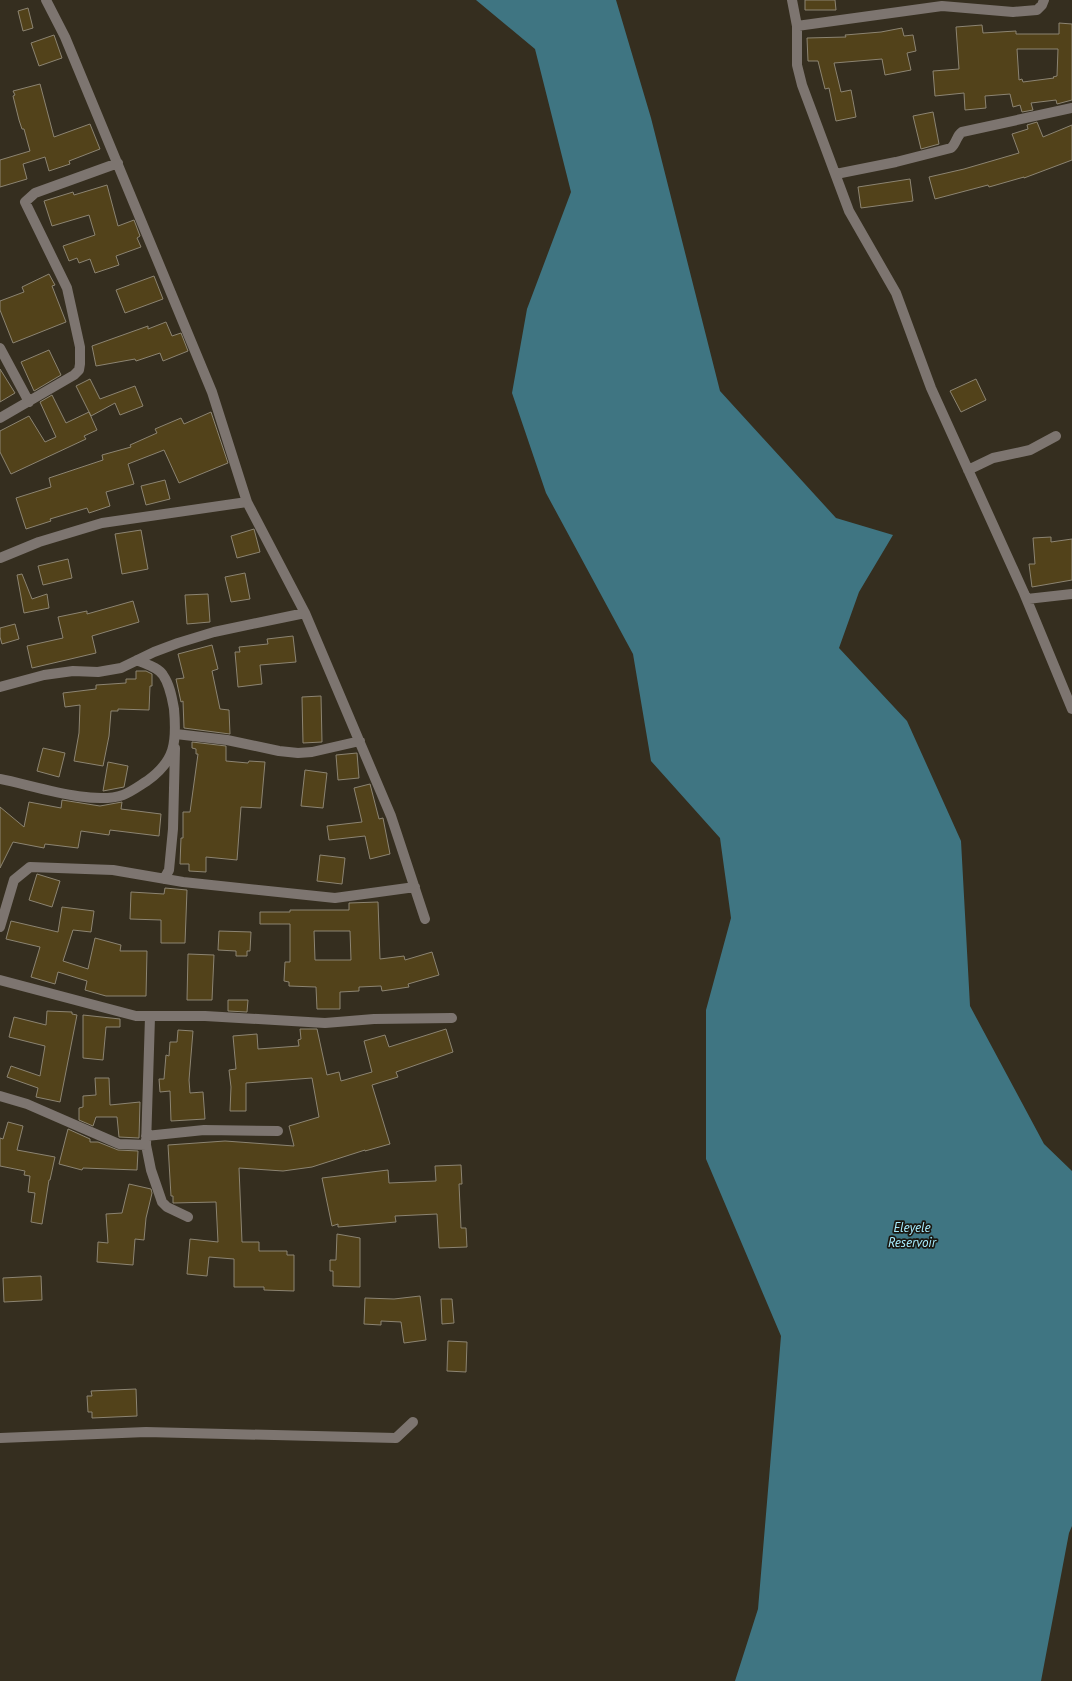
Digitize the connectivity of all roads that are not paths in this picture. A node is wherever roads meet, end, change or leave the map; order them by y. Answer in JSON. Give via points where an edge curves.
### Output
{"nodes":[{"id":1,"x":46,"y":0,"type":"edge"},
{"id":2,"x":792,"y":0,"type":"edge"},
{"id":3,"x":1044,"y":0,"type":"edge"},
{"id":4,"x":797,"y":26,"type":"junction"},
{"id":5,"x":1072,"y":108,"type":"edge"},
{"id":6,"x":118,"y":163,"type":"junction"},
{"id":7,"x":836,"y":174,"type":"junction"},
{"id":8,"x":0,"y":348,"type":"edge"},
{"id":9,"x":29,"y":402,"type":"junction"},
{"id":10,"x":0,"y":418,"type":"edge"},
{"id":11,"x":1056,"y":436,"type":"dead end"},
{"id":12,"x":968,"y":470,"type":"junction"},
{"id":13,"x":247,"y":502,"type":"junction"},
{"id":14,"x":0,"y":558,"type":"edge"},
{"id":15,"x":1072,"y":594,"type":"edge"},
{"id":16,"x":1026,"y":599,"type":"junction"},
{"id":17,"x":305,"y":613,"type":"junction"},
{"id":18,"x":137,"y":660,"type":"junction"},
{"id":19,"x":0,"y":687,"type":"edge"},
{"id":20,"x":1072,"y":709,"type":"edge"},
{"id":21,"x":175,"y":739,"type":"junction"},
{"id":22,"x":360,"y":741,"type":"junction"},
{"id":23,"x":0,"y":779,"type":"edge"},
{"id":24,"x":164,"y":878,"type":"junction"},
{"id":25,"x":415,"y":887,"type":"junction"},
{"id":26,"x":425,"y":919,"type":"dead end"},
{"id":27,"x":0,"y":927,"type":"edge"},
{"id":28,"x":0,"y":983,"type":"edge"},
{"id":29,"x":150,"y":1017,"type":"junction"},
{"id":30,"x":452,"y":1018,"type":"dead end"},
{"id":31,"x":0,"y":1096,"type":"edge"},
{"id":32,"x":278,"y":1131,"type":"dead end"},
{"id":33,"x":146,"y":1140,"type":"junction"},
{"id":34,"x":188,"y":1217,"type":"dead end"},
{"id":35,"x":412,"y":1422,"type":"dead end"},
{"id":36,"x":0,"y":1438,"type":"edge"}],
"edges":[{"from":1,"to":6,"type":"street","via":[[65,38]]},
{"from":2,"to":4,"type":"street"},
{"from":3,"to":4,"type":"street","via":[[1037,10],[1014,12],[942,6]]},
{"from":4,"to":7,"type":"street","via":[[797,65],[802,84]]},
{"from":5,"to":7,"type":"street","via":[[962,132],[952,148]]},
{"from":6,"to":9,"type":"street","via":[[35,192],[25,202],[67,288],[80,347],[79,370]]},
{"from":6,"to":13,"type":"street","via":[[212,392]]},
{"from":7,"to":12,"type":"street","via":[[849,210],[896,293],[931,388]]},
{"from":8,"to":9,"type":"street"},
{"from":9,"to":10,"type":"street"},
{"from":11,"to":12,"type":"street","via":[[1030,450],[993,458]]},
{"from":12,"to":16,"type":"street"},
{"from":13,"to":14,"type":"street","via":[[102,524],[39,542]]},
{"from":13,"to":17,"type":"street"},
{"from":15,"to":16,"type":"street"},
{"from":16,"to":20,"type":"street"},
{"from":17,"to":18,"type":"street","via":[[214,632],[166,647]]},
{"from":17,"to":22,"type":"street"},
{"from":18,"to":19,"type":"street","via":[[121,668],[44,675]]},
{"from":18,"to":21,"type":"street","via":[[164,675],[172,694]]},
{"from":21,"to":22,"type":"street","via":[[228,740],[298,753]]},
{"from":21,"to":23,"type":"street","via":[[160,772],[123,795],[106,798],[68,795]]},
{"from":21,"to":24,"type":"street","via":[[173,829],[169,870]]},
{"from":22,"to":25,"type":"street","via":[[391,816]]},
{"from":24,"to":25,"type":"street","via":[[336,898]]},
{"from":24,"to":27,"type":"street","via":[[113,870],[30,867],[14,880]]},
{"from":25,"to":26,"type":"street"},
{"from":28,"to":29,"type":"street","via":[[136,1016]]},
{"from":29,"to":30,"type":"street","via":[[205,1016],[325,1023],[374,1019]]},
{"from":29,"to":33,"type":"street"},
{"from":31,"to":33,"type":"street","via":[[27,1104],[119,1144]]},
{"from":32,"to":33,"type":"street","via":[[204,1130]]},
{"from":33,"to":34,"type":"street","via":[[151,1170],[162,1202]]},
{"from":35,"to":36,"type":"street","via":[[396,1438],[146,1432]]}]}
